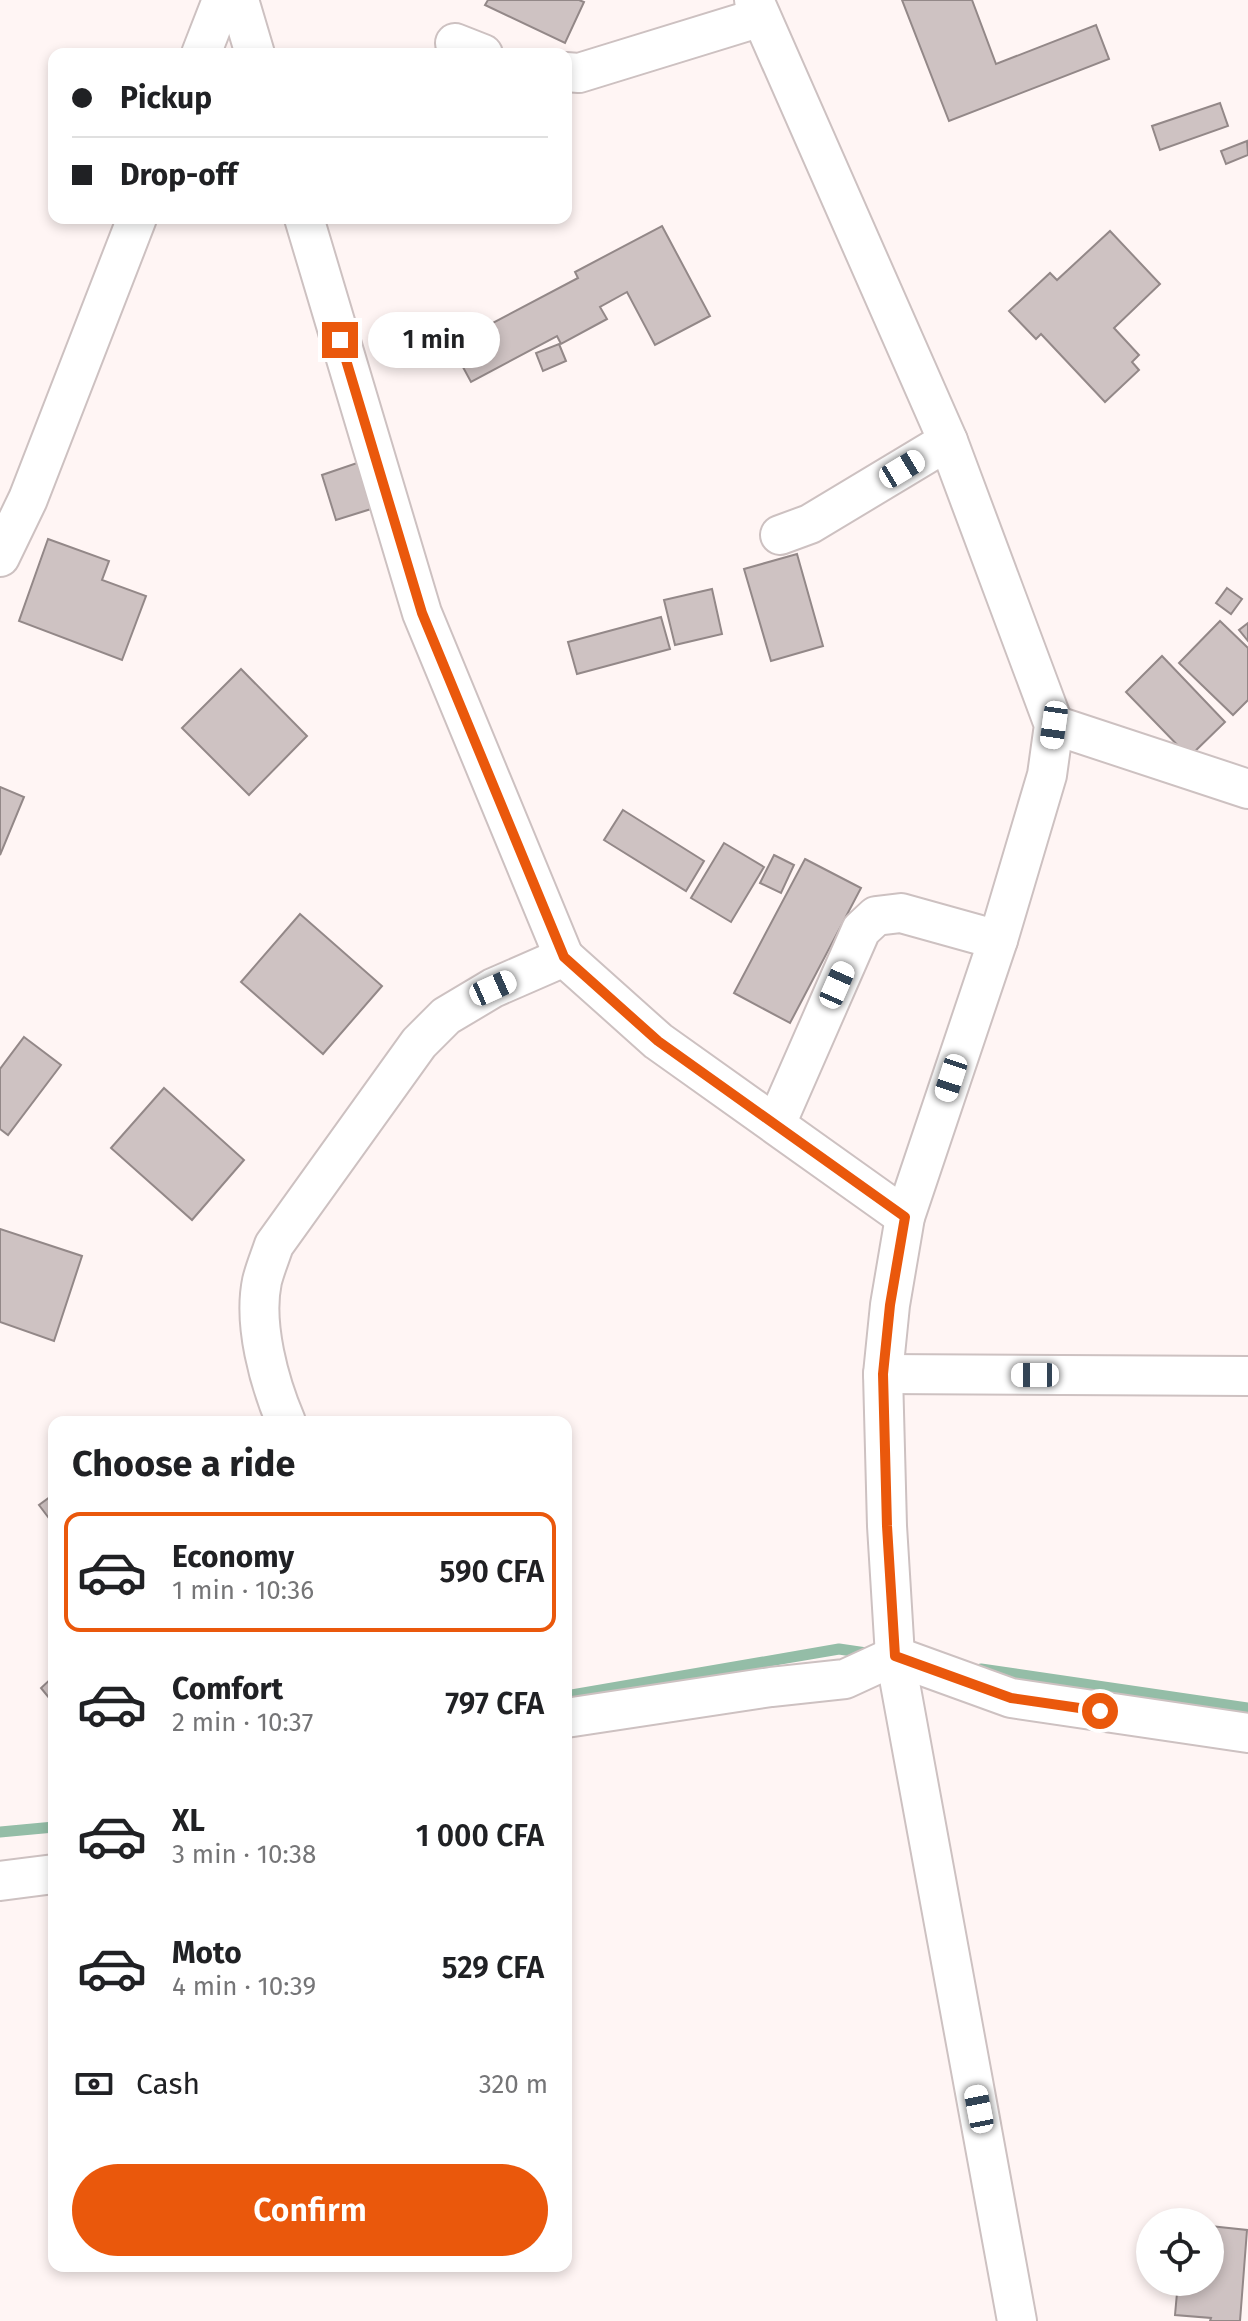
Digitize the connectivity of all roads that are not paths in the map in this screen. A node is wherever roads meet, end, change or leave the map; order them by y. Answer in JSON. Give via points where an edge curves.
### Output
{"nodes":[{"id":1,"x":222,"y":0,"type":"edge"},
{"id":2,"x":239,"y":0,"type":"edge"},
{"id":3,"x":758,"y":9,"type":"edge"},
{"id":4,"x":203,"y":48,"type":"edge"},
{"id":5,"x":253,"y":48,"type":"edge"},
{"id":6,"x":572,"y":72,"type":"edge"},
{"id":7,"x":135,"y":224,"type":"edge"},
{"id":8,"x":306,"y":224,"type":"edge"},
{"id":9,"x":948,"y":441,"type":"junction"},
{"id":10,"x":780,"y":535,"type":"dead end"},
{"id":11,"x":0,"y":557,"type":"edge"},
{"id":12,"x":1054,"y":725,"type":"junction"},
{"id":13,"x":1248,"y":789,"type":"edge"},
{"id":14,"x":998,"y":940,"type":"junction"},
{"id":15,"x":564,"y":957,"type":"junction"},
{"id":16,"x":776,"y":1124,"type":"junction"},
{"id":17,"x":905,"y":1217,"type":"junction"},
{"id":18,"x":883,"y":1374,"type":"junction"},
{"id":19,"x":1248,"y":1376,"type":"edge"},
{"id":20,"x":283,"y":1416,"type":"edge"},
{"id":21,"x":895,"y":1656,"type":"junction"},
{"id":22,"x":572,"y":1717,"type":"edge"},
{"id":23,"x":1248,"y":1733,"type":"edge"},
{"id":24,"x":48,"y":1875,"type":"edge"},
{"id":25,"x":0,"y":1881,"type":"edge"},
{"id":26,"x":1017,"y":2321,"type":"edge"}],
"edges":[{"from":1,"to":4,"type":"street"},
{"from":2,"to":5,"type":"street"},
{"from":3,"to":6,"type":"street"},
{"from":3,"to":9,"type":"street"},
{"from":7,"to":11,"type":"street","via":[[28,499]]},
{"from":8,"to":15,"type":"street","via":[[422,613]]},
{"from":9,"to":10,"type":"street","via":[[810,524]]},
{"from":9,"to":12,"type":"street"},
{"from":12,"to":13,"type":"street"},
{"from":12,"to":14,"type":"street","via":[[1047,775]]},
{"from":14,"to":16,"type":"street","via":[[901,913],[876,916],[861,930]]},
{"from":14,"to":17,"type":"street"},
{"from":15,"to":16,"type":"street","via":[[658,1041]]},
{"from":15,"to":20,"type":"street","via":[[493,988],[446,1016],[274,1245],[262,1282],[259,1320]]},
{"from":16,"to":17,"type":"street"},
{"from":17,"to":18,"type":"street"},
{"from":18,"to":19,"type":"street"},
{"from":18,"to":21,"type":"street"},
{"from":21,"to":22,"type":"street","via":[[845,1679]]},
{"from":21,"to":23,"type":"street","via":[[1011,1698]]},
{"from":21,"to":26,"type":"street"},
{"from":24,"to":25,"type":"street"}]}
